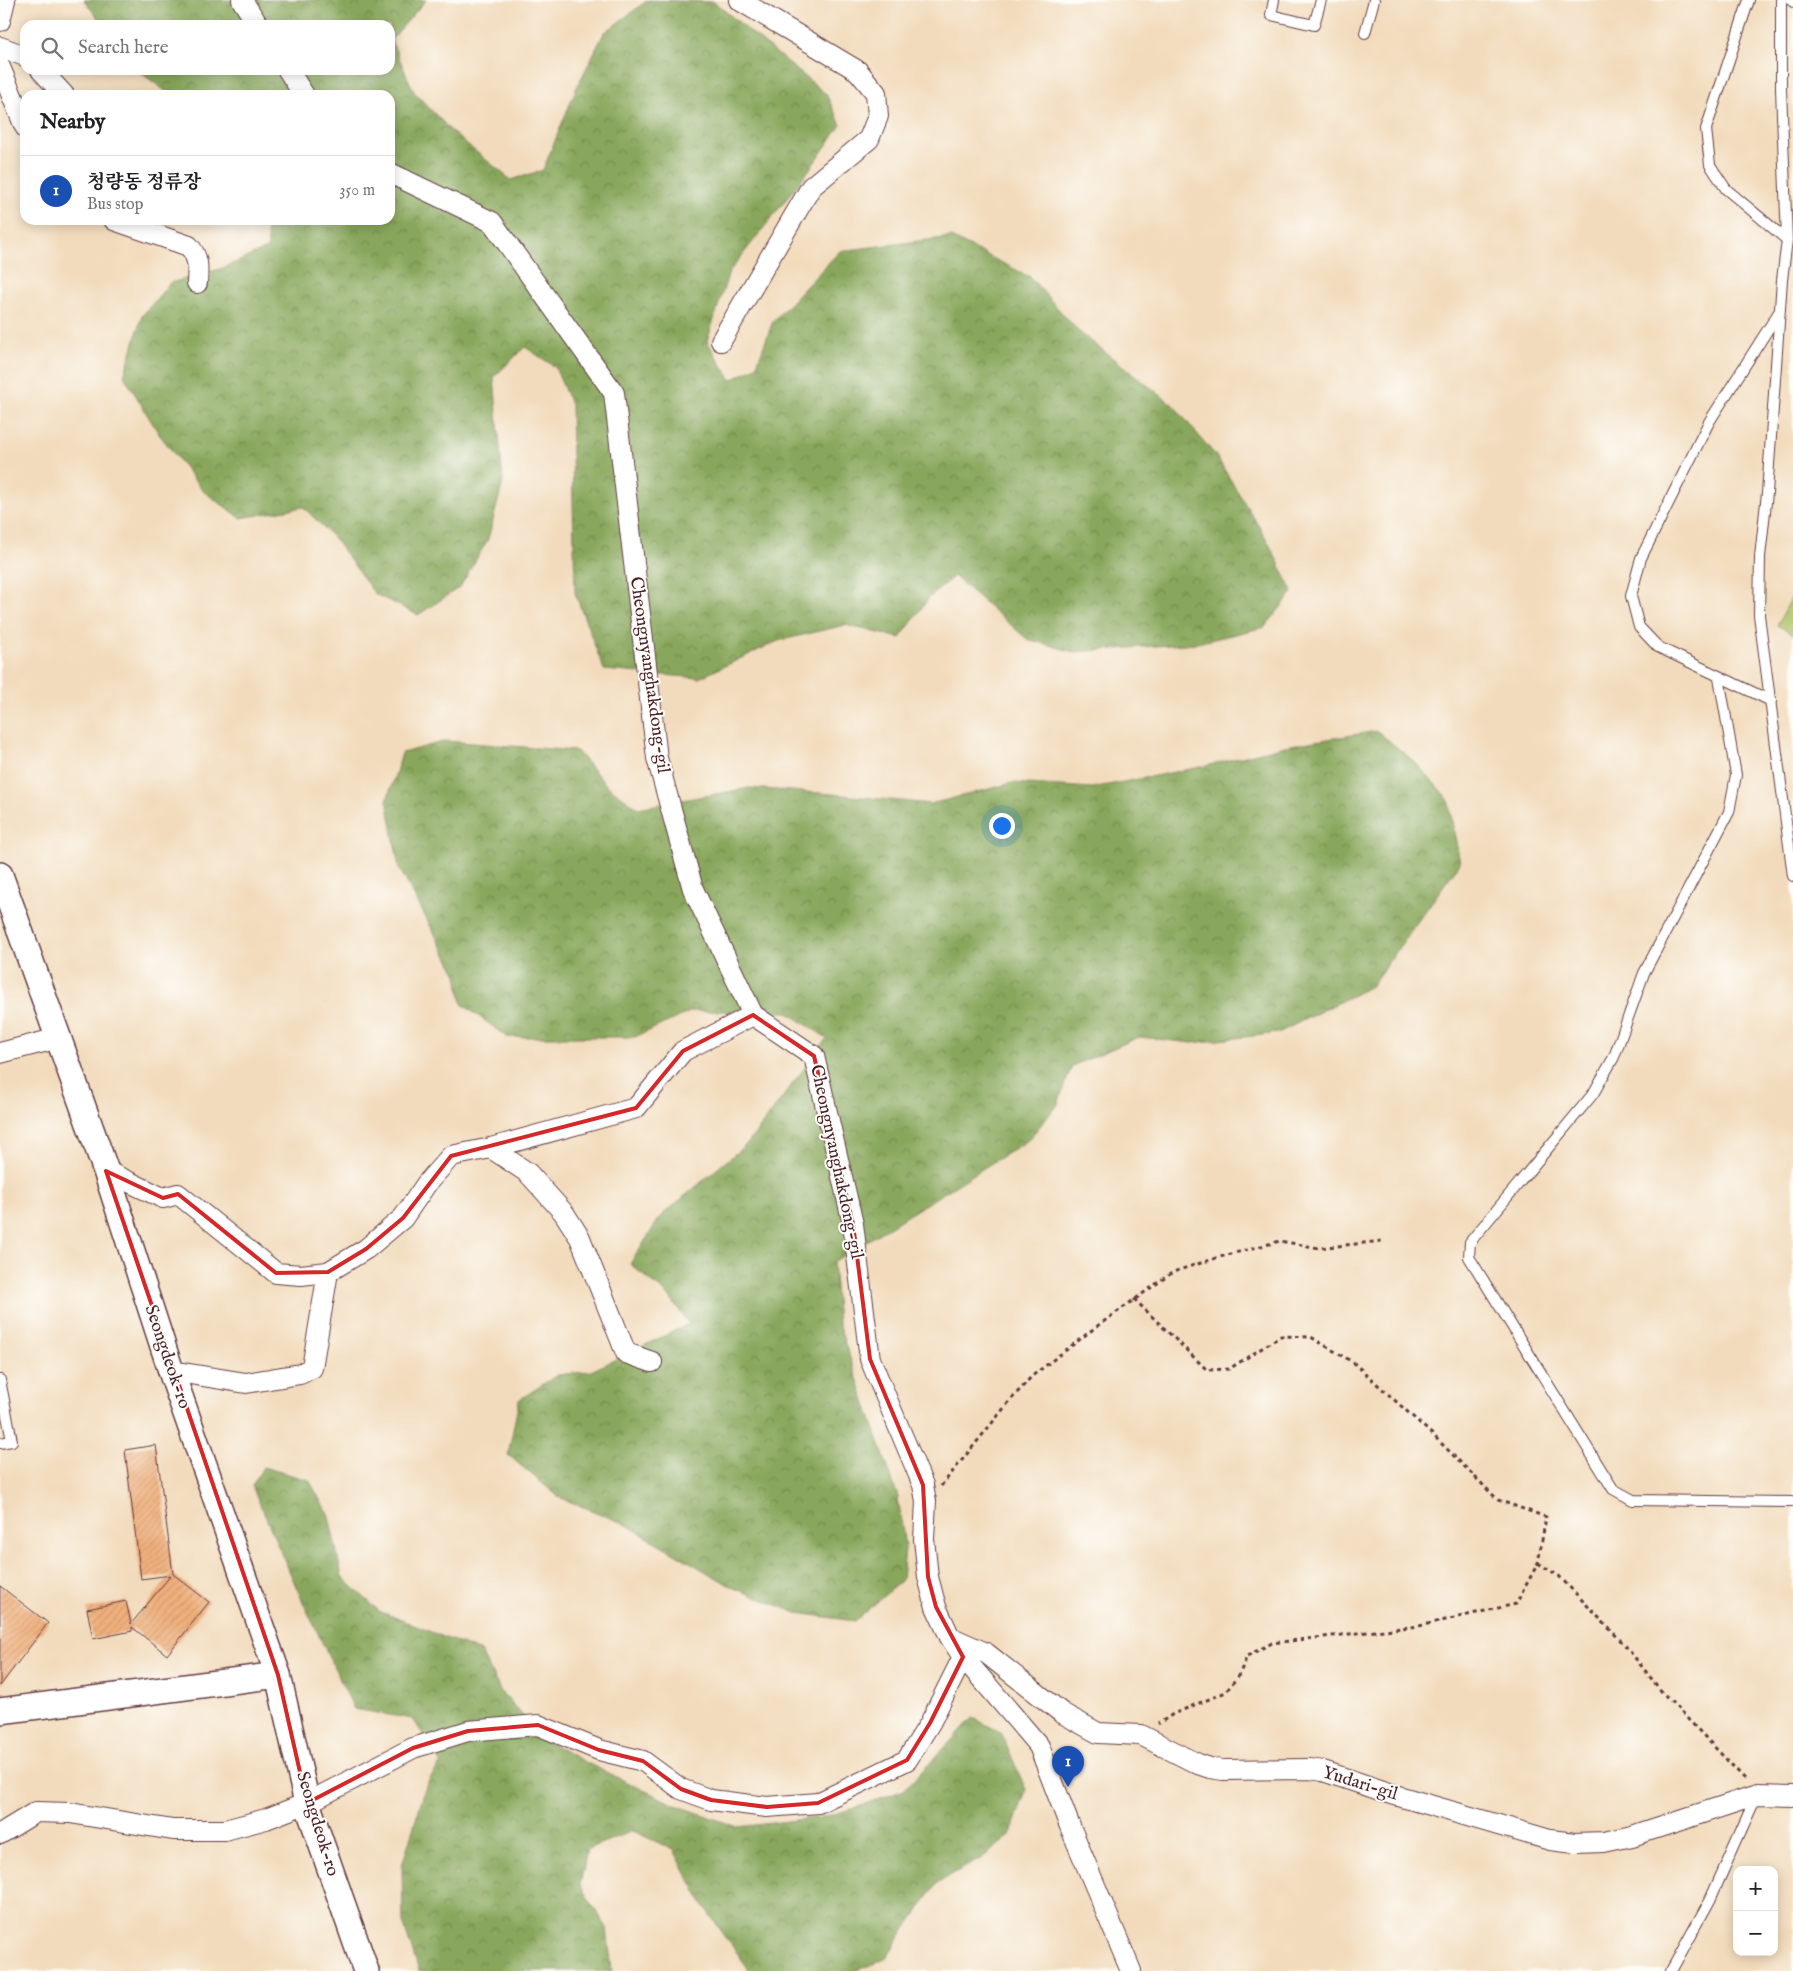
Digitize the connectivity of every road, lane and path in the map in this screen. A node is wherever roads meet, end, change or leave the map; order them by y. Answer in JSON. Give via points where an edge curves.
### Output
{"nodes":[{"id":1,"x":5,"y":0,"type":"edge"},
{"id":2,"x":242,"y":0,"type":"edge"},
{"id":3,"x":739,"y":0,"type":"edge"},
{"id":4,"x":1274,"y":0,"type":"edge"},
{"id":5,"x":1321,"y":0,"type":"edge"},
{"id":6,"x":1374,"y":0,"type":"edge"},
{"id":7,"x":1749,"y":0,"type":"edge"},
{"id":8,"x":1781,"y":0,"type":"edge"},
{"id":9,"x":255,"y":20,"type":"edge"},
{"id":10,"x":0,"y":21,"type":"edge"},
{"id":11,"x":1365,"y":33,"type":"dead end"},
{"id":12,"x":0,"y":46,"type":"edge"},
{"id":13,"x":20,"y":54,"type":"edge"},
{"id":14,"x":0,"y":67,"type":"edge"},
{"id":15,"x":46,"y":75,"type":"edge"},
{"id":16,"x":291,"y":75,"type":"edge"},
{"id":17,"x":59,"y":90,"type":"edge"},
{"id":18,"x":301,"y":90,"type":"edge"},
{"id":19,"x":20,"y":115,"type":"edge"},
{"id":20,"x":395,"y":175,"type":"edge"},
{"id":21,"x":128,"y":225,"type":"edge"},
{"id":22,"x":1787,"y":240,"type":"junction"},
{"id":23,"x":197,"y":283,"type":"dead end"},
{"id":24,"x":1780,"y":311,"type":"junction"},
{"id":25,"x":721,"y":341,"type":"dead end"},
{"id":26,"x":1719,"y":677,"type":"junction"},
{"id":27,"x":1771,"y":701,"type":"junction"},
{"id":28,"x":0,"y":875,"type":"edge"},
{"id":29,"x":1793,"y":876,"type":"edge"},
{"id":30,"x":753,"y":1015,"type":"junction"},
{"id":31,"x":59,"y":1038,"type":"junction"},
{"id":32,"x":0,"y":1054,"type":"edge"},
{"id":33,"x":491,"y":1148,"type":"junction"},
{"id":34,"x":106,"y":1170,"type":"junction"},
{"id":35,"x":1382,"y":1241,"type":"dead end"},
{"id":36,"x":328,"y":1272,"type":"junction"},
{"id":37,"x":1134,"y":1299,"type":"junction"},
{"id":38,"x":652,"y":1362,"type":"dead end"},
{"id":39,"x":171,"y":1371,"type":"junction"},
{"id":40,"x":0,"y":1380,"type":"edge"},
{"id":41,"x":0,"y":1443,"type":"edge"},
{"id":42,"x":926,"y":1501,"type":"junction"},
{"id":43,"x":1793,"y":1502,"type":"edge"},
{"id":44,"x":1538,"y":1563,"type":"junction"},
{"id":45,"x":950,"y":1636,"type":"junction"},
{"id":46,"x":963,"y":1657,"type":"junction"},
{"id":47,"x":278,"y":1675,"type":"junction"},
{"id":48,"x":0,"y":1711,"type":"edge"},
{"id":49,"x":1141,"y":1735,"type":"junction"},
{"id":50,"x":1757,"y":1795,"type":"junction"},
{"id":51,"x":1793,"y":1796,"type":"edge"},
{"id":52,"x":307,"y":1803,"type":"junction"},
{"id":53,"x":0,"y":1834,"type":"edge"},
{"id":54,"x":366,"y":1971,"type":"edge"},
{"id":55,"x":1131,"y":1971,"type":"edge"},
{"id":56,"x":1671,"y":1971,"type":"edge"}],
"edges":[{"from":1,"to":10,"type":"street"},
{"from":2,"to":9,"type":"street"},
{"from":3,"to":25,"type":"street","via":[[858,71],[876,93],[878,116],[869,139],[811,187]]},
{"from":4,"to":5,"type":"lane","via":[[1271,15],[1314,25]]},
{"from":6,"to":11,"type":"lane"},
{"from":7,"to":22,"type":"lane","via":[[1706,129],[1710,165],[1726,189]]},
{"from":8,"to":22,"type":"lane"},
{"from":12,"to":13,"type":"street"},
{"from":14,"to":19,"type":"street"},
{"from":15,"to":17,"type":"street"},
{"from":16,"to":18,"type":"street"},
{"from":20,"to":30,"type":"street","name":"Cheongnyanghakdong-gil","via":[[492,222],[614,393],[657,758],[693,889]]},
{"from":21,"to":23,"type":"street","via":[[189,246],[196,254],[199,266]]},
{"from":22,"to":24,"type":"lane"},
{"from":24,"to":26,"type":"lane","via":[[1709,422],[1641,558],[1631,596],[1639,627],[1658,647]]},
{"from":24,"to":27,"type":"lane","via":[[1760,567],[1759,615]]},
{"from":26,"to":27,"type":"lane"},
{"from":26,"to":43,"type":"lane","via":[[1736,775],[1728,812],[1644,973],[1614,1057],[1602,1079],[1470,1242],[1469,1257],[1613,1489],[1633,1500]]},
{"from":27,"to":29,"type":"lane"},
{"from":28,"to":31,"type":"street","name":"Seongdeok-ro"},
{"from":30,"to":33,"type":"street","via":[[683,1051],[636,1108]]},
{"from":30,"to":42,"type":"street","name":"Cheongnyanghakdong-gil","via":[[814,1056],[853,1224],[870,1359],[923,1485]]},
{"from":31,"to":32,"type":"street"},
{"from":31,"to":34,"type":"street","name":"Seongdeok-ro"},
{"from":33,"to":36,"type":"street","via":[[451,1156],[403,1218],[366,1249]]},
{"from":33,"to":38,"type":"street","via":[[528,1173],[564,1213],[580,1238],[626,1353]]},
{"from":34,"to":36,"type":"street","via":[[162,1198],[178,1194],[276,1273]]},
{"from":34,"to":39,"type":"street","name":"Seongdeok-ro"},
{"from":35,"to":37,"type":"path","via":[[1319,1248],[1280,1242],[1173,1272]]},
{"from":36,"to":39,"type":"street","via":[[312,1368],[300,1374],[246,1383]]},
{"from":37,"to":42,"type":"path","via":[[1032,1376]]},
{"from":37,"to":44,"type":"path","via":[[1207,1370],[1229,1369],[1281,1336],[1311,1338],[1354,1363],[1436,1437],[1498,1500],[1546,1517]]},
{"from":39,"to":47,"type":"street","name":"Seongdeok-ro"},
{"from":40,"to":41,"type":"lane","via":[[12,1441]]},
{"from":42,"to":45,"type":"street","name":"Cheongnyanghakdong-gil","via":[[924,1540],[928,1577],[936,1606]]},
{"from":44,"to":49,"type":"path","via":[[1516,1604],[1419,1626],[1272,1643],[1247,1656],[1240,1673],[1226,1692],[1173,1714]]},
{"from":44,"to":50,"type":"path","via":[[1559,1576],[1611,1630],[1662,1692]]},
{"from":45,"to":46,"type":"street","name":"Cheongnyanghakdong-gil"},
{"from":45,"to":49,"type":"street","name":"Yudari-gil","via":[[986,1653],[1062,1713],[1081,1724],[1111,1735]]},
{"from":46,"to":52,"type":"street","via":[[930,1723],[907,1760],[818,1803],[767,1807],[711,1800],[682,1789],[643,1761],[600,1750],[538,1725],[468,1731],[413,1748]]},
{"from":46,"to":55,"type":"street","name":"Cheongnyanghakdong-gil","via":[[1039,1746]]},
{"from":47,"to":48,"type":"street"},
{"from":47,"to":52,"type":"street","name":"Seongdeok-ro"},
{"from":49,"to":50,"type":"street","name":"Yudari-gil","via":[[1210,1768],[1323,1771],[1511,1829],[1575,1843],[1604,1842],[1632,1836]]},
{"from":50,"to":51,"type":"street","name":"Yudari-gil"},
{"from":50,"to":56,"type":"lane","via":[[1710,1900]]},
{"from":52,"to":53,"type":"street","via":[[225,1830],[173,1830],[70,1813],[36,1812]]},
{"from":52,"to":54,"type":"street","name":"Seongdeok-ro"}]}
